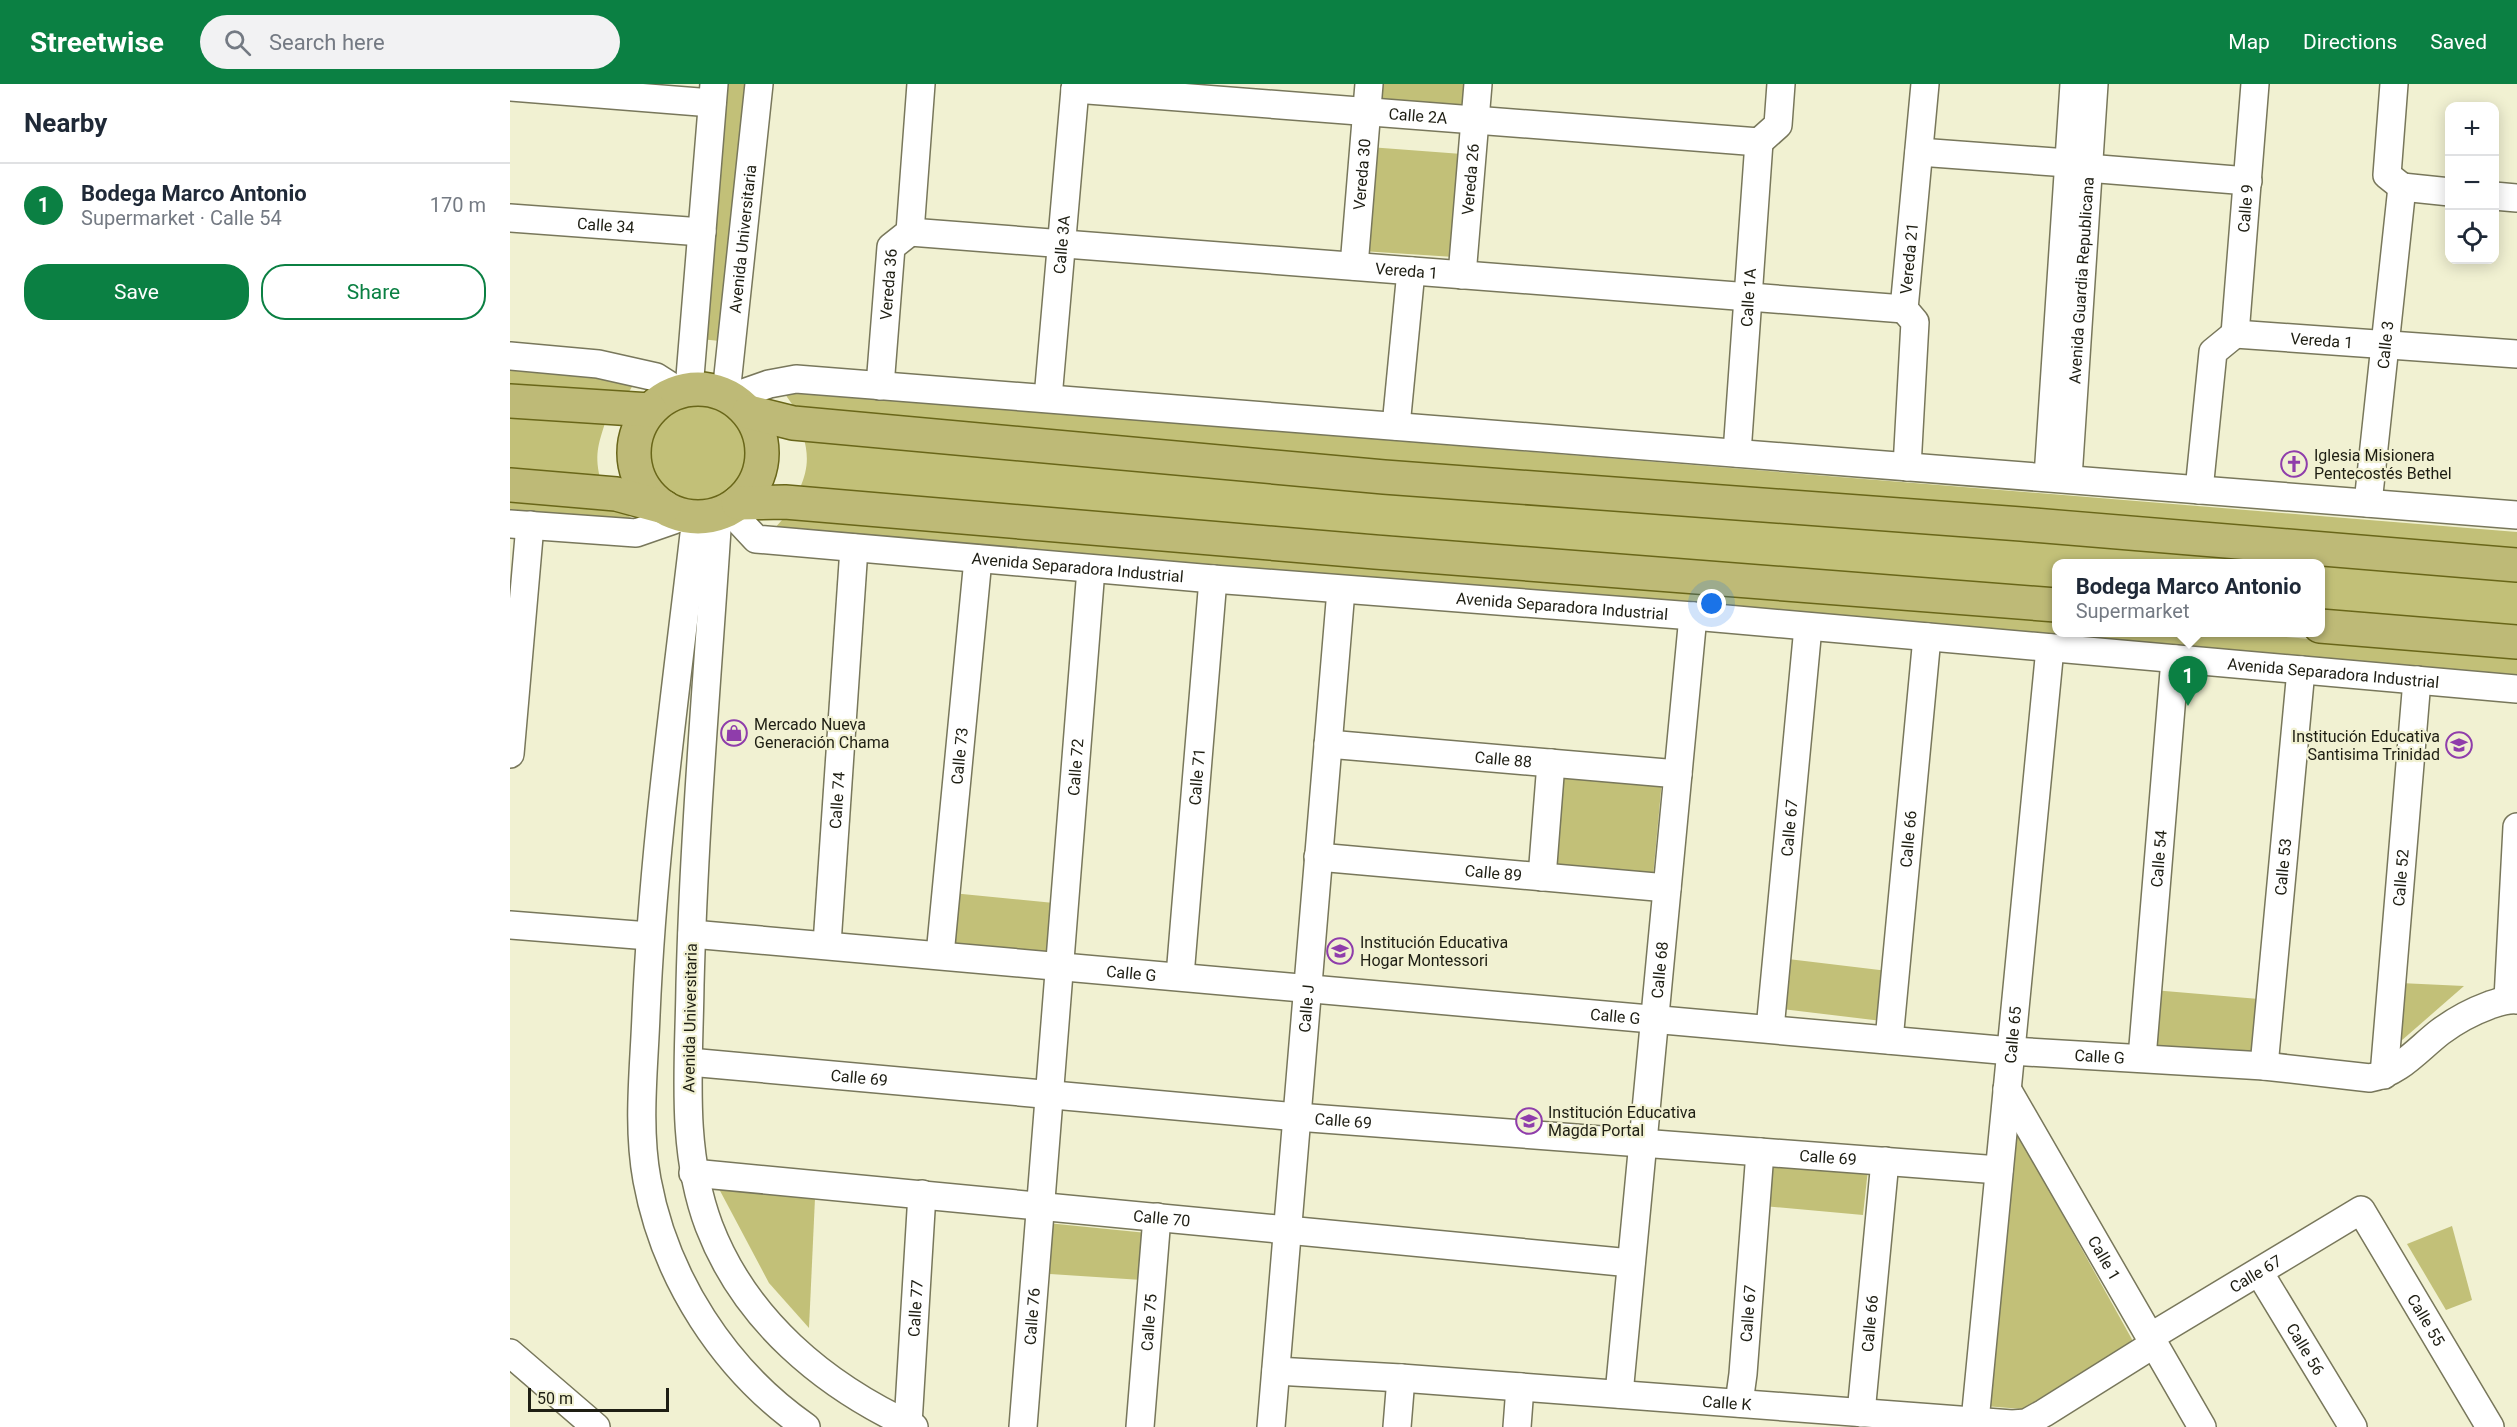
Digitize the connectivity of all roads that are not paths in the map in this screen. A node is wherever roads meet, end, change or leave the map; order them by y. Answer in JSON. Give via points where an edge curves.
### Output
{"nodes":[{"id":1,"x":759,"y":84,"type":"edge"},
{"id":2,"x":921,"y":84,"type":"edge"},
{"id":3,"x":1369,"y":84,"type":"edge"},
{"id":4,"x":1478,"y":84,"type":"edge"},
{"id":5,"x":1781,"y":84,"type":"edge"},
{"id":6,"x":1925,"y":84,"type":"edge"},
{"id":7,"x":2074,"y":84,"type":"edge"},
{"id":8,"x":2094,"y":84,"type":"edge"},
{"id":9,"x":2255,"y":84,"type":"edge"},
{"id":10,"x":2394,"y":84,"type":"edge"},
{"id":11,"x":510,"y":87,"type":"edge"},
{"id":12,"x":1073,"y":87,"type":"edge"},
{"id":13,"x":713,"y":94,"type":"edge"},
{"id":14,"x":1367,"y":112,"type":"junction"},
{"id":15,"x":1475,"y":120,"type":"junction"},
{"id":16,"x":1759,"y":142,"type":"junction"},
{"id":17,"x":1919,"y":153,"type":"junction"},
{"id":18,"x":2077,"y":165,"type":"junction"},
{"id":19,"x":2248,"y":181,"type":"junction"},
{"id":20,"x":2402,"y":187,"type":"junction"},
{"id":21,"x":2445,"y":191,"type":"edge"},
{"id":22,"x":2499,"y":196,"type":"edge"},
{"id":23,"x":2517,"y":198,"type":"edge"},
{"id":24,"x":510,"y":218,"type":"edge"},
{"id":25,"x":702,"y":232,"type":"junction"},
{"id":26,"x":910,"y":232,"type":"junction"},
{"id":27,"x":1061,"y":243,"type":"junction"},
{"id":28,"x":1354,"y":266,"type":"junction"},
{"id":29,"x":1412,"y":271,"type":"junction"},
{"id":30,"x":1462,"y":274,"type":"junction"},
{"id":31,"x":1748,"y":297,"type":"junction"},
{"id":32,"x":1904,"y":309,"type":"junction"},
{"id":33,"x":2235,"y":334,"type":"junction"},
{"id":34,"x":2385,"y":345,"type":"junction"},
{"id":35,"x":2517,"y":354,"type":"edge"},
{"id":36,"x":510,"y":356,"type":"edge"},
{"id":37,"x":880,"y":386,"type":"junction"},
{"id":38,"x":683,"y":390,"type":"junction"},
{"id":39,"x":1048,"y":398,"type":"junction"},
{"id":40,"x":510,"y":401,"type":"edge"},
{"id":41,"x":735,"y":401,"type":"junction"},
{"id":42,"x":650,"y":410,"type":"junction"},
{"id":43,"x":1396,"y":426,"type":"junction"},
{"id":44,"x":1737,"y":453,"type":"junction"},
{"id":45,"x":1907,"y":467,"type":"junction"},
{"id":46,"x":2058,"y":477,"type":"junction"},
{"id":47,"x":510,"y":485,"type":"edge"},
{"id":48,"x":2199,"y":490,"type":"junction"},
{"id":49,"x":2368,"y":503,"type":"junction"},
{"id":50,"x":705,"y":511,"type":"junction"},
{"id":51,"x":2517,"y":515,"type":"edge"},
{"id":52,"x":520,"y":525,"type":"edge"},
{"id":53,"x":854,"y":548,"type":"junction"},
{"id":54,"x":978,"y":559,"type":"junction"},
{"id":55,"x":2517,"y":566,"type":"edge"},
{"id":56,"x":1091,"y":569,"type":"junction"},
{"id":57,"x":1213,"y":579,"type":"junction"},
{"id":58,"x":1341,"y":590,"type":"junction"},
{"id":59,"x":2052,"y":605,"type":"edge"},
{"id":60,"x":1693,"y":616,"type":"junction"},
{"id":61,"x":2325,"y":626,"type":"edge"},
{"id":62,"x":1808,"y":627,"type":"junction"},
{"id":63,"x":1927,"y":637,"type":"junction"},
{"id":64,"x":2517,"y":642,"type":"edge"},
{"id":65,"x":2050,"y":648,"type":"junction"},
{"id":66,"x":2175,"y":659,"type":"junction"},
{"id":67,"x":2301,"y":670,"type":"junction"},
{"id":68,"x":2417,"y":680,"type":"junction"},
{"id":69,"x":2517,"y":689,"type":"edge"},
{"id":70,"x":1328,"y":744,"type":"junction"},
{"id":71,"x":510,"y":754,"type":"edge"},
{"id":72,"x":1551,"y":763,"type":"junction"},
{"id":73,"x":1678,"y":774,"type":"junction"},
{"id":74,"x":2517,"y":827,"type":"edge"},
{"id":75,"x":1318,"y":857,"type":"junction"},
{"id":76,"x":1542,"y":877,"type":"junction"},
{"id":77,"x":1667,"y":888,"type":"junction"},
{"id":78,"x":510,"y":925,"type":"edge"},
{"id":79,"x":692,"y":934,"type":"junction"},
{"id":80,"x":649,"y":936,"type":"junction"},
{"id":81,"x":827,"y":944,"type":"junction"},
{"id":82,"x":940,"y":955,"type":"junction"},
{"id":83,"x":1058,"y":966,"type":"junction"},
{"id":84,"x":1180,"y":976,"type":"junction"},
{"id":85,"x":1308,"y":987,"type":"junction"},
{"id":86,"x":2513,"y":999,"type":"edge"},
{"id":87,"x":1654,"y":1018,"type":"junction"},
{"id":88,"x":1770,"y":1029,"type":"junction"},
{"id":89,"x":1889,"y":1040,"type":"junction"},
{"id":90,"x":2011,"y":1051,"type":"junction"},
{"id":91,"x":2142,"y":1058,"type":"junction"},
{"id":92,"x":689,"y":1062,"type":"junction"},
{"id":93,"x":2265,"y":1066,"type":"junction"},
{"id":94,"x":2384,"y":1075,"type":"junction"},
{"id":95,"x":2007,"y":1089,"type":"junction"},
{"id":96,"x":1048,"y":1094,"type":"junction"},
{"id":97,"x":1297,"y":1117,"type":"junction"},
{"id":98,"x":1643,"y":1143,"type":"junction"},
{"id":99,"x":1760,"y":1152,"type":"junction"},
{"id":100,"x":1885,"y":1161,"type":"junction"},
{"id":101,"x":1999,"y":1170,"type":"junction"},
{"id":102,"x":693,"y":1173,"type":"junction"},
{"id":103,"x":922,"y":1194,"type":"junction"},
{"id":104,"x":1039,"y":1205,"type":"junction"},
{"id":105,"x":2361,"y":1210,"type":"joint"},
{"id":106,"x":1157,"y":1217,"type":"junction"},
{"id":107,"x":1288,"y":1229,"type":"junction"},
{"id":108,"x":1631,"y":1263,"type":"junction"},
{"id":109,"x":2259,"y":1272,"type":"junction"},
{"id":110,"x":2152,"y":1340,"type":"junction"},
{"id":111,"x":510,"y":1353,"type":"edge"},
{"id":112,"x":1276,"y":1371,"type":"junction"},
{"id":113,"x":1401,"y":1378,"type":"junction"},
{"id":114,"x":1520,"y":1387,"type":"junction"},
{"id":115,"x":1618,"y":1394,"type":"junction"},
{"id":116,"x":1739,"y":1403,"type":"junction"},
{"id":117,"x":1860,"y":1413,"type":"junction"},
{"id":118,"x":2048,"y":1420,"type":"edge"},
{"id":119,"x":1975,"y":1421,"type":"junction"},
{"id":120,"x":911,"y":1426,"type":"edge"},
{"id":121,"x":596,"y":1427,"type":"edge"},
{"id":122,"x":806,"y":1427,"type":"edge"},
{"id":123,"x":1023,"y":1427,"type":"edge"},
{"id":124,"x":1140,"y":1427,"type":"edge"},
{"id":125,"x":1271,"y":1427,"type":"edge"},
{"id":126,"x":1397,"y":1427,"type":"edge"},
{"id":127,"x":1517,"y":1427,"type":"edge"},
{"id":128,"x":2202,"y":1427,"type":"edge"},
{"id":129,"x":2353,"y":1427,"type":"edge"},
{"id":130,"x":2490,"y":1427,"type":"edge"}],
"edges":[{"from":1,"to":41,"type":"street","name":"Avenida Universitaria"},
{"from":2,"to":26,"type":"street","name":"Vereda 36"},
{"from":3,"to":14,"type":"street","name":"Vereda 30"},
{"from":4,"to":15,"type":"street","name":"Vereda 26"},
{"from":5,"to":16,"type":"street","via":[[1778,125]]},
{"from":6,"to":17,"type":"street","name":"Vereda 21"},
{"from":7,"to":18,"type":"street","name":"Avenida Guardia Republicana"},
{"from":8,"to":18,"type":"street","name":"Avenida Guardia Republicana"},
{"from":9,"to":19,"type":"street","name":"Calle 9"},
{"from":10,"to":20,"type":"street","via":[[2387,175]]},
{"from":11,"to":13,"type":"street"},
{"from":12,"to":14,"type":"street","name":"Calle 2A"},
{"from":12,"to":27,"type":"street","name":"Calle 3A"},
{"from":13,"to":25,"type":"street"},
{"from":14,"to":15,"type":"street","name":"Calle 2A"},
{"from":14,"to":28,"type":"street","name":"Vereda 30"},
{"from":15,"to":16,"type":"street","name":"Calle 2A"},
{"from":15,"to":30,"type":"street","name":"Vereda 26"},
{"from":16,"to":31,"type":"street","name":"Calle 1A"},
{"from":17,"to":18,"type":"street"},
{"from":17,"to":32,"type":"street","name":"Vereda 21"},
{"from":18,"to":19,"type":"street"},
{"from":18,"to":46,"type":"street","name":"Avenida Guardia Republicana"},
{"from":19,"to":33,"type":"street","name":"Calle 9"},
{"from":20,"to":21,"type":"street"},
{"from":20,"to":34,"type":"street","name":"Calle 3"},
{"from":22,"to":23,"type":"street"},
{"from":24,"to":25,"type":"street","name":"Calle 34"},
{"from":25,"to":38,"type":"street"},
{"from":26,"to":27,"type":"street","name":"Vereda 1"},
{"from":26,"to":37,"type":"street","name":"Vereda 36","via":[[891,247]]},
{"from":27,"to":28,"type":"street","name":"Vereda 1"},
{"from":27,"to":39,"type":"street","name":"Calle 3A"},
{"from":28,"to":29,"type":"street","name":"Vereda 1"},
{"from":29,"to":30,"type":"street","name":"Vereda 1"},
{"from":29,"to":43,"type":"street"},
{"from":30,"to":31,"type":"street","name":"Vereda 1"},
{"from":31,"to":32,"type":"street","name":"Vereda 1"},
{"from":31,"to":44,"type":"street","name":"Calle 1A"},
{"from":32,"to":45,"type":"street","name":"Vereda 21","via":[[1915,322]]},
{"from":33,"to":34,"type":"street","name":"Vereda 1"},
{"from":33,"to":48,"type":"street","via":[[2213,351]]},
{"from":34,"to":35,"type":"street","name":"Vereda 1"},
{"from":34,"to":49,"type":"street","name":"Calle 3"},
{"from":36,"to":38,"type":"street","via":[[598,364],[657,377]]},
{"from":37,"to":39,"type":"street"},
{"from":37,"to":41,"type":"street","via":[[795,379],[769,384]]},
{"from":38,"to":41,"type":"main road","via":[[711,389]]},
{"from":38,"to":42,"type":"main road"},
{"from":39,"to":43,"type":"street"},
{"from":40,"to":42,"type":"main road"},
{"from":41,"to":50,"type":"main road","via":[[759,432],[761,466],[753,486]]},
{"from":41,"to":55,"type":"main road","via":[[793,423],[1384,477]]},
{"from":42,"to":50,"type":"main road","via":[[638,429],[634,451],[641,483],[647,493]]},
{"from":43,"to":44,"type":"street"},
{"from":44,"to":45,"type":"street"},
{"from":45,"to":46,"type":"street"},
{"from":46,"to":48,"type":"street"},
{"from":47,"to":50,"type":"main road","via":[[616,494]]},
{"from":48,"to":49,"type":"street"},
{"from":49,"to":51,"type":"street"},
{"from":50,"to":52,"type":"street","via":[[636,533]]},
{"from":50,"to":53,"type":"street","name":"Avenida Separadora Industrial","via":[[756,539]]},
{"from":50,"to":59,"type":"main road","via":[[785,502]]},
{"from":50,"to":79,"type":"street","name":"Avenida Universitaria"},
{"from":50,"to":80,"type":"street"},
{"from":52,"to":71,"type":"street"},
{"from":53,"to":54,"type":"street","name":"Avenida Separadora Industrial"},
{"from":53,"to":81,"type":"street","name":"Calle 74"},
{"from":54,"to":56,"type":"street","name":"Avenida Separadora Industrial"},
{"from":54,"to":82,"type":"street","name":"Calle 73"},
{"from":56,"to":57,"type":"street","name":"Avenida Separadora Industrial"},
{"from":56,"to":83,"type":"street","name":"Calle 72"},
{"from":57,"to":58,"type":"street","name":"Avenida Separadora Industrial"},
{"from":57,"to":84,"type":"street","name":"Calle 71"},
{"from":58,"to":60,"type":"street","name":"Avenida Separadora Industrial"},
{"from":58,"to":70,"type":"street","name":"Calle J"},
{"from":60,"to":62,"type":"street","name":"Avenida Separadora Industrial"},
{"from":60,"to":73,"type":"street","name":"Calle 68"},
{"from":61,"to":64,"type":"main road"},
{"from":62,"to":63,"type":"street","name":"Avenida Separadora Industrial"},
{"from":62,"to":88,"type":"street","name":"Calle 67"},
{"from":63,"to":65,"type":"street","name":"Avenida Separadora Industrial"},
{"from":63,"to":89,"type":"street","name":"Calle 66"},
{"from":65,"to":66,"type":"street","name":"Avenida Separadora Industrial"},
{"from":65,"to":90,"type":"street","name":"Calle 65"},
{"from":66,"to":67,"type":"street","name":"Avenida Separadora Industrial"},
{"from":66,"to":91,"type":"street","name":"Calle 54"},
{"from":67,"to":68,"type":"street","name":"Avenida Separadora Industrial"},
{"from":67,"to":93,"type":"street","name":"Calle 53"},
{"from":68,"to":69,"type":"street","name":"Avenida Separadora Industrial"},
{"from":68,"to":94,"type":"street","name":"Calle 52"},
{"from":70,"to":72,"type":"street","name":"Calle 88"},
{"from":70,"to":75,"type":"street","name":"Calle J"},
{"from":72,"to":73,"type":"street","name":"Calle 88"},
{"from":72,"to":76,"type":"street"},
{"from":73,"to":77,"type":"street","name":"Calle 68"},
{"from":74,"to":86,"type":"street"},
{"from":75,"to":76,"type":"street","name":"Calle 89"},
{"from":75,"to":85,"type":"street","name":"Calle J"},
{"from":76,"to":77,"type":"street","name":"Calle 89"},
{"from":77,"to":87,"type":"street","name":"Calle 68"},
{"from":78,"to":80,"type":"street"},
{"from":79,"to":81,"type":"street","name":"Calle G"},
{"from":79,"to":92,"type":"street","name":"Avenida Universitaria"},
{"from":80,"to":122,"type":"street","via":[[642,1117],[646,1179],[662,1236],[682,1283],[709,1329],[744,1374]]},
{"from":81,"to":82,"type":"street","name":"Calle G"},
{"from":82,"to":83,"type":"street","name":"Calle G"},
{"from":83,"to":84,"type":"street","name":"Calle G"},
{"from":83,"to":96,"type":"street","name":"Calle 72"},
{"from":84,"to":85,"type":"street","name":"Calle G"},
{"from":85,"to":87,"type":"street","name":"Calle G"},
{"from":85,"to":97,"type":"street","name":"Calle J"},
{"from":86,"to":94,"type":"street","via":[[2471,1012]]},
{"from":87,"to":88,"type":"street","name":"Calle G"},
{"from":87,"to":98,"type":"street","name":"Calle 68"},
{"from":88,"to":89,"type":"street","name":"Calle G"},
{"from":89,"to":90,"type":"street","name":"Calle G"},
{"from":90,"to":91,"type":"street","name":"Calle G"},
{"from":90,"to":95,"type":"street","name":"Calle 65"},
{"from":91,"to":93,"type":"street","name":"Calle G"},
{"from":92,"to":96,"type":"street","name":"Calle 69"},
{"from":92,"to":102,"type":"street","name":"Avenida Universitaria","via":[[688,1122]]},
{"from":93,"to":94,"type":"street","name":"Calle G","via":[[2370,1078]]},
{"from":95,"to":101,"type":"street","name":"Calle 65"},
{"from":95,"to":110,"type":"street","name":"Calle 1"},
{"from":96,"to":97,"type":"street","name":"Calle 69"},
{"from":96,"to":104,"type":"street","name":"Calle 76"},
{"from":97,"to":98,"type":"street","name":"Calle 69"},
{"from":97,"to":107,"type":"street","name":"Calle J"},
{"from":98,"to":99,"type":"street","name":"Calle 69"},
{"from":98,"to":108,"type":"street","name":"Calle 68"},
{"from":99,"to":100,"type":"street","name":"Calle 69"},
{"from":99,"to":116,"type":"street","name":"Calle 67"},
{"from":100,"to":101,"type":"street","name":"Calle 69"},
{"from":100,"to":117,"type":"street","name":"Calle 66"},
{"from":101,"to":119,"type":"street","name":"Calle 65"},
{"from":102,"to":103,"type":"street","name":"Calle 70"},
{"from":102,"to":120,"type":"street","name":"Avenida Universitaria","via":[[709,1227],[730,1271],[759,1312],[791,1348],[829,1379]]},
{"from":103,"to":104,"type":"street","name":"Calle 70"},
{"from":103,"to":120,"type":"street","name":"Calle 77"},
{"from":104,"to":106,"type":"street","name":"Calle 70"},
{"from":104,"to":123,"type":"street","name":"Calle 76"},
{"from":105,"to":109,"type":"street","name":"Calle 67"},
{"from":105,"to":130,"type":"street","name":"Calle 55"},
{"from":106,"to":107,"type":"street","name":"Calle 70"},
{"from":106,"to":124,"type":"street","name":"Calle 75"},
{"from":107,"to":108,"type":"street","name":"Calle 70"},
{"from":107,"to":112,"type":"street","name":"Calle J"},
{"from":108,"to":115,"type":"street","name":"Calle 68"},
{"from":109,"to":110,"type":"street","name":"Calle 67"},
{"from":109,"to":129,"type":"street","name":"Calle 56"},
{"from":110,"to":118,"type":"street","name":"Calle K"},
{"from":110,"to":128,"type":"street","name":"Calle 1"},
{"from":111,"to":121,"type":"street"},
{"from":112,"to":113,"type":"street","name":"Calle K"},
{"from":112,"to":125,"type":"street","name":"Calle J"},
{"from":113,"to":114,"type":"street","name":"Calle K"},
{"from":113,"to":126,"type":"street"},
{"from":114,"to":115,"type":"street","name":"Calle K"},
{"from":114,"to":127,"type":"street"},
{"from":115,"to":116,"type":"street","name":"Calle K"},
{"from":116,"to":117,"type":"street","name":"Calle K"},
{"from":117,"to":119,"type":"street","name":"Calle K"},
{"from":118,"to":119,"type":"street","name":"Calle K","via":[[2012,1424]]}]}
